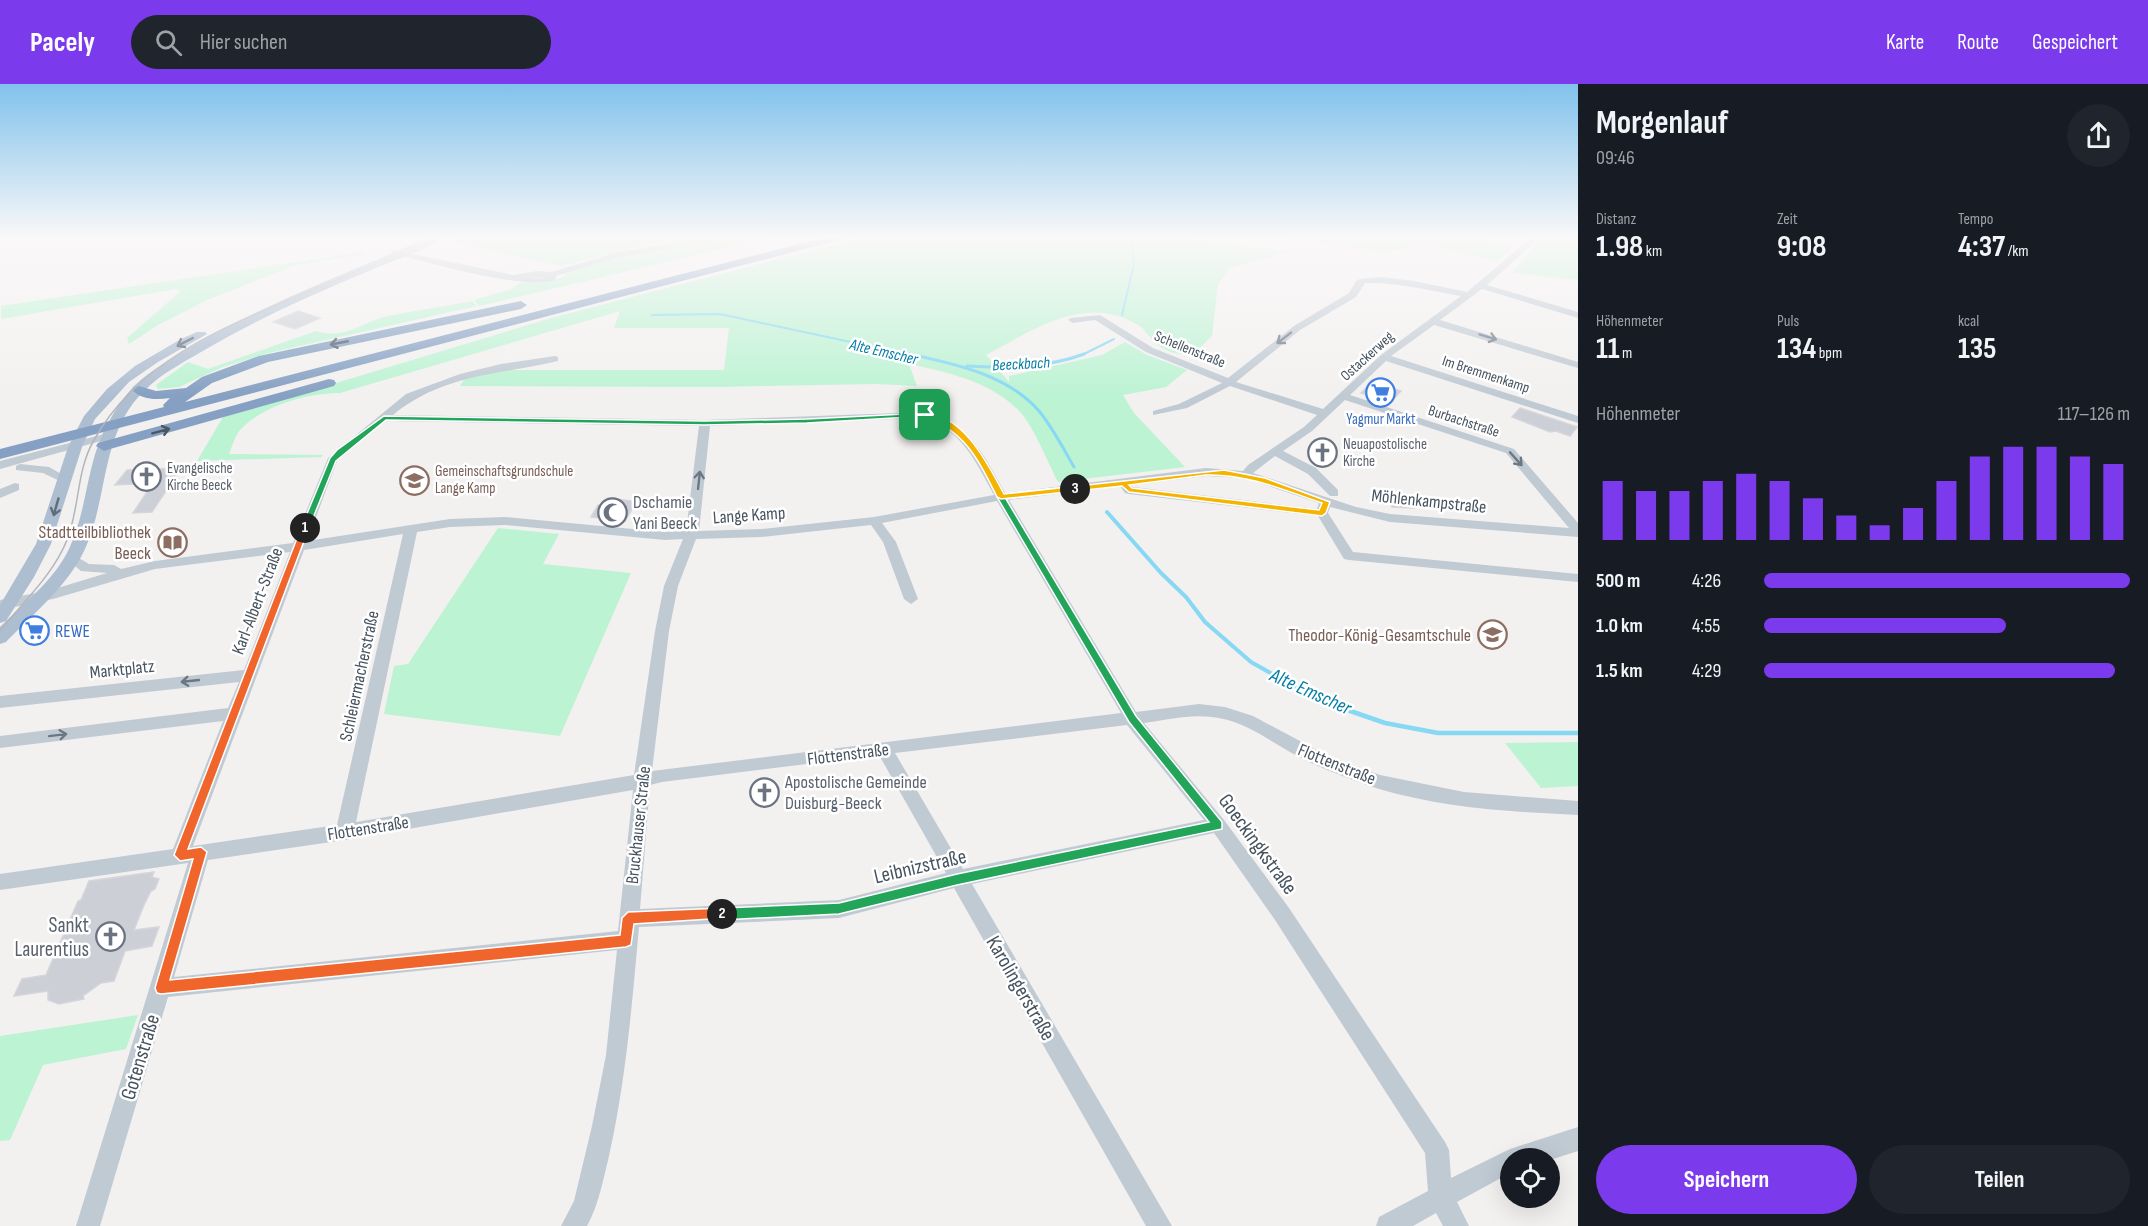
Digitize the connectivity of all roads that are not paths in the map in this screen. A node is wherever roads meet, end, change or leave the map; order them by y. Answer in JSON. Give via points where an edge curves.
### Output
{"nodes":[{"id":1,"x":307,"y":290,"type":"edge"},
{"id":2,"x":316,"y":290,"type":"edge"},
{"id":3,"x":592,"y":290,"type":"edge"},
{"id":4,"x":632,"y":290,"type":"edge"},
{"id":5,"x":1355,"y":290,"type":"edge"},
{"id":6,"x":1444,"y":290,"type":"edge"},
{"id":7,"x":1474,"y":290,"type":"edge"},
{"id":8,"x":1495,"y":290,"type":"edge"},
{"id":9,"x":577,"y":294,"type":"junction"},
{"id":10,"x":1467,"y":295,"type":"junction"},
{"id":11,"x":1578,"y":315,"type":"edge"},
{"id":12,"x":1073,"y":320,"type":"dead end"},
{"id":13,"x":513,"y":321,"type":"junction"},
{"id":14,"x":1432,"y":321,"type":"junction"},
{"id":15,"x":1384,"y":357,"type":"junction"},
{"id":16,"x":555,"y":359,"type":"dead end"},
{"id":17,"x":1578,"y":365,"type":"edge"},
{"id":18,"x":1231,"y":381,"type":"junction"},
{"id":19,"x":251,"y":384,"type":"junction"},
{"id":20,"x":139,"y":390,"type":"junction"},
{"id":21,"x":189,"y":391,"type":"junction"},
{"id":22,"x":1344,"y":396,"type":"junction"},
{"id":23,"x":1157,"y":413,"type":"dead end"},
{"id":24,"x":1326,"y":414,"type":"junction"},
{"id":25,"x":384,"y":418,"type":"junction"},
{"id":26,"x":1578,"y":420,"type":"edge"},
{"id":27,"x":705,"y":423,"type":"junction"},
{"id":28,"x":106,"y":441,"type":"junction"},
{"id":29,"x":73,"y":449,"type":"junction"},
{"id":30,"x":3,"y":451,"type":"edge"},
{"id":31,"x":1276,"y":452,"type":"junction"},
{"id":32,"x":20,"y":468,"type":"junction"},
{"id":33,"x":0,"y":473,"type":"edge"},
{"id":34,"x":1246,"y":475,"type":"junction"},
{"id":35,"x":64,"y":479,"type":"junction"},
{"id":36,"x":1124,"y":483,"type":"junction"},
{"id":37,"x":15,"y":487,"type":"dead end"},
{"id":38,"x":0,"y":494,"type":"edge"},
{"id":39,"x":1001,"y":497,"type":"junction"},
{"id":40,"x":1327,"y":503,"type":"junction"},
{"id":41,"x":874,"y":521,"type":"junction"},
{"id":42,"x":411,"y":528,"type":"junction"},
{"id":43,"x":1578,"y":532,"type":"edge"},
{"id":44,"x":691,"y":536,"type":"junction"},
{"id":45,"x":297,"y":547,"type":"junction"},
{"id":46,"x":72,"y":558,"type":"junction"},
{"id":47,"x":196,"y":558,"type":"junction"},
{"id":48,"x":114,"y":569,"type":"junction"},
{"id":49,"x":1578,"y":578,"type":"edge"},
{"id":50,"x":46,"y":592,"type":"junction"},
{"id":51,"x":911,"y":599,"type":"dead end"},
{"id":52,"x":3,"y":609,"type":"edge"},
{"id":53,"x":0,"y":638,"type":"edge"},
{"id":54,"x":248,"y":675,"type":"junction"},
{"id":55,"x":0,"y":702,"type":"edge"},
{"id":56,"x":233,"y":714,"type":"junction"},
{"id":57,"x":1132,"y":719,"type":"junction"},
{"id":58,"x":0,"y":742,"type":"edge"},
{"id":59,"x":884,"y":750,"type":"junction"},
{"id":60,"x":642,"y":781,"type":"junction"},
{"id":61,"x":1578,"y":808,"type":"edge"},
{"id":62,"x":1218,"y":825,"type":"junction"},
{"id":63,"x":345,"y":832,"type":"junction"},
{"id":64,"x":191,"y":854,"type":"junction"},
{"id":65,"x":957,"y":879,"type":"junction"},
{"id":66,"x":0,"y":882,"type":"edge"},
{"id":67,"x":628,"y":918,"type":"junction"},
{"id":68,"x":626,"y":940,"type":"junction"},
{"id":69,"x":161,"y":988,"type":"junction"},
{"id":70,"x":1578,"y":1139,"type":"edge"},
{"id":71,"x":1546,"y":1148,"type":"edge"},
{"id":72,"x":1500,"y":1166,"type":"edge"},
{"id":73,"x":1441,"y":1198,"type":"junction"},
{"id":74,"x":88,"y":1226,"type":"edge"},
{"id":75,"x":573,"y":1226,"type":"edge"},
{"id":76,"x":1160,"y":1226,"type":"edge"},
{"id":77,"x":1388,"y":1226,"type":"edge"},
{"id":78,"x":1457,"y":1226,"type":"edge"}],
"edges":[{"from":1,"to":29,"type":"main road","one_way":true,"via":[[163,353],[100,404]]},
{"from":2,"to":20,"type":"main road","via":[[242,324],[172,364]]},
{"from":3,"to":9,"type":"highway"},
{"from":4,"to":13,"type":"highway"},
{"from":5,"to":18,"type":"street","one_way":true,"via":[[1297,328]]},
{"from":10,"to":6,"type":"street","one_way":true},
{"from":7,"to":10,"type":"street","name":"Ostackerweg"},
{"from":8,"to":11,"type":"street"},
{"from":9,"to":19,"type":"highway"},
{"from":9,"to":21,"type":"highway","one_way":true,"via":[[264,359],[234,368]]},
{"from":10,"to":14,"type":"street","name":"Ostackerweg"},
{"from":12,"to":18,"type":"street","name":"Schellenstraße","via":[[1097,317],[1162,355]]},
{"from":13,"to":19,"type":"highway"},
{"from":28,"to":13,"type":"highway","one_way":true,"via":[[316,387],[493,331]]},
{"from":14,"to":15,"type":"street","name":"Ostackerweg"},
{"from":14,"to":17,"type":"street","one_way":true},
{"from":15,"to":22,"type":"street","name":"Ostackerweg"},
{"from":15,"to":26,"type":"street","name":"Im Bremmenkamp"},
{"from":16,"to":25,"type":"street","name":"Karl-Albert-Straße","via":[[464,376],[410,396]]},
{"from":18,"to":23,"type":"street","name":"Schellenstraße","via":[[1183,406]]},
{"from":18,"to":24,"type":"street","name":"Schellenstraße"},
{"from":19,"to":30,"type":"highway"},
{"from":20,"to":21,"type":"highway","via":[[155,396]]},
{"from":20,"to":28,"type":"main road","via":[[127,403]]},
{"from":21,"to":28,"type":"highway","via":[[145,423]]},
{"from":22,"to":24,"type":"street","name":"Ostackerweg"},
{"from":22,"to":43,"type":"street","name":"Burbachstraße","one_way":true,"via":[[1510,452]]},
{"from":24,"to":31,"type":"street","name":"Ostackerweg"},
{"from":25,"to":27,"type":"street","name":"Goeckingkstraße"},
{"from":25,"to":45,"type":"street","name":"Karl-Albert-Straße","via":[[332,460]]},
{"from":27,"to":39,"type":"street","name":"Goeckingkstraße","via":[[907,414],[936,417],[958,431],[977,452]]},
{"from":44,"to":27,"type":"street","name":"Bruckhauser Straße","one_way":true},
{"from":28,"to":29,"type":"street"},
{"from":28,"to":46,"type":"main road","via":[[91,508]]},
{"from":29,"to":30,"type":"street"},
{"from":29,"to":32,"type":"street"},
{"from":29,"to":35,"type":"main road"},
{"from":31,"to":34,"type":"street","name":"Ostackerweg"},
{"from":31,"to":40,"type":"street","via":[[1312,471]]},
{"from":32,"to":33,"type":"street"},
{"from":32,"to":35,"type":"street","via":[[45,470]]},
{"from":34,"to":36,"type":"street","name":"Lange Kamp","via":[[1206,472]]},
{"from":34,"to":40,"type":"street","name":"Möhlenkampstraße"},
{"from":35,"to":52,"type":"main road","one_way":true,"via":[[48,535]]},
{"from":36,"to":39,"type":"street","name":"Lange Kamp"},
{"from":36,"to":40,"type":"street","name":"Lange Kamp","via":[[1129,490]]},
{"from":37,"to":38,"type":"street"},
{"from":39,"to":41,"type":"street","name":"Lange Kamp"},
{"from":39,"to":57,"type":"street","name":"Goeckingkstraße"},
{"from":40,"to":43,"type":"street","name":"Möhlenkampstraße","via":[[1390,518]]},
{"from":40,"to":49,"type":"street","via":[[1349,556]]},
{"from":41,"to":44,"type":"street","name":"Lange Kamp"},
{"from":41,"to":51,"type":"street","via":[[889,542]]},
{"from":42,"to":44,"type":"street","name":"Lange Kamp","via":[[505,521]]},
{"from":42,"to":45,"type":"street","name":"Lange Kamp"},
{"from":42,"to":63,"type":"street","name":"Schleiermacherstraße"},
{"from":44,"to":60,"type":"street","name":"Bruckhauser Straße","via":[[671,586],[662,631]]},
{"from":45,"to":47,"type":"street","name":"Lange Kamp"},
{"from":45,"to":54,"type":"street","name":"Karl-Albert-Straße"},
{"from":46,"to":48,"type":"street","via":[[86,568]]},
{"from":46,"to":50,"type":"main road"},
{"from":47,"to":48,"type":"street","name":"Lange Kamp"},
{"from":47,"to":50,"type":"street","name":"Lange Kamp"},
{"from":48,"to":50,"type":"street","name":"Lange Kamp"},
{"from":50,"to":52,"type":"street","name":"Lange Kamp"},
{"from":50,"to":53,"type":"main road"},
{"from":54,"to":55,"type":"street","name":"Marktplatz","one_way":true},
{"from":54,"to":56,"type":"street","name":"Karl-Albert-Straße"},
{"from":58,"to":56,"type":"street","one_way":true},
{"from":56,"to":64,"type":"street","name":"Karl-Albert-Straße"},
{"from":57,"to":59,"type":"street","name":"Flottenstraße"},
{"from":57,"to":61,"type":"street","name":"Flottenstraße","via":[[1222,711],[1333,765],[1381,782],[1442,795]]},
{"from":57,"to":62,"type":"street","name":"Goeckingkstraße"},
{"from":59,"to":60,"type":"street","name":"Flottenstraße","via":[[662,775]]},
{"from":59,"to":65,"type":"street","name":"Karolingerstraße"},
{"from":60,"to":63,"type":"street","name":"Flottenstraße"},
{"from":60,"to":67,"type":"street","name":"Bruckhauser Straße"},
{"from":62,"to":65,"type":"street","name":"Leibnizstraße"},
{"from":62,"to":73,"type":"street","name":"Goeckingkstraße","via":[[1282,914],[1437,1150]]},
{"from":63,"to":64,"type":"street","name":"Flottenstraße"},
{"from":64,"to":66,"type":"street","name":"Flottenstraße"},
{"from":64,"to":69,"type":"street","name":"Gotenstraße"},
{"from":65,"to":67,"type":"street","name":"Leibnizstraße","via":[[839,909]]},
{"from":65,"to":76,"type":"street","name":"Karolingerstraße"},
{"from":67,"to":68,"type":"street","name":"Bruckhauser Straße"},
{"from":68,"to":69,"type":"street"},
{"from":68,"to":75,"type":"street","name":"Bruckhauser Straße","via":[[617,1055],[604,1126],[585,1205]]},
{"from":69,"to":74,"type":"street","name":"Gotenstraße"},
{"from":70,"to":71,"type":"street"},
{"from":72,"to":73,"type":"street"},
{"from":73,"to":77,"type":"street"},
{"from":73,"to":78,"type":"street","name":"Goeckingkstraße"}]}
